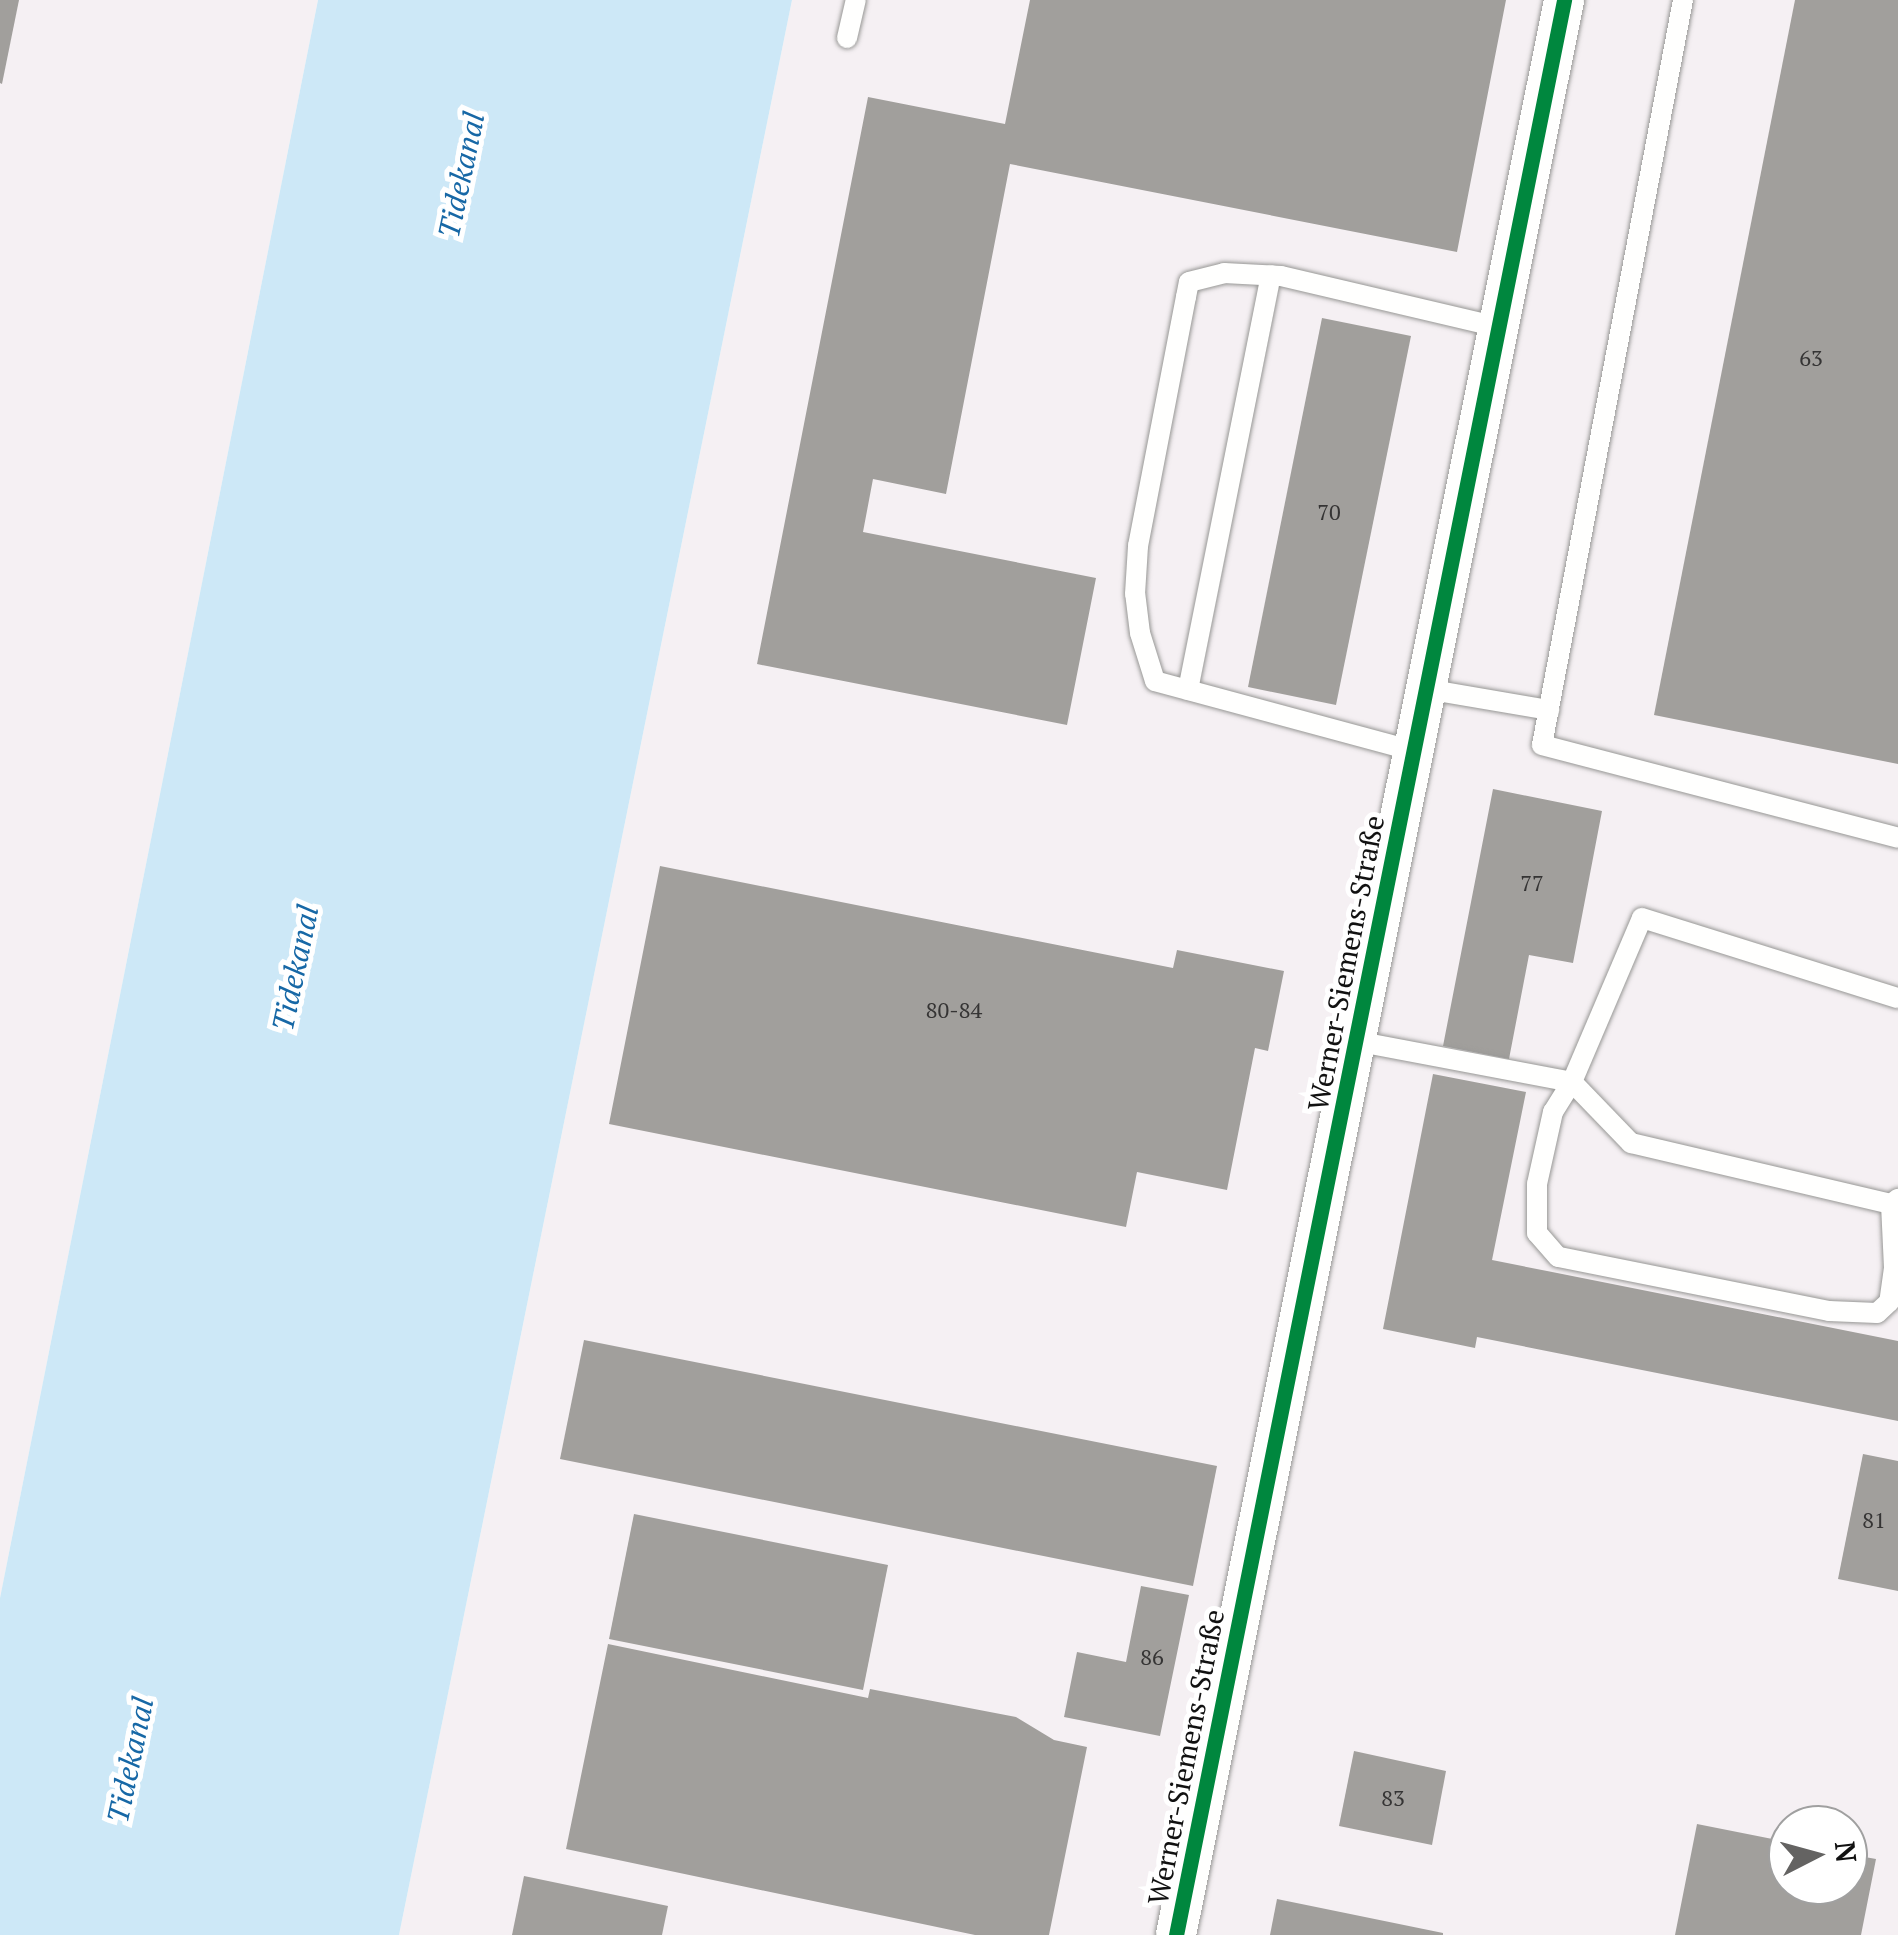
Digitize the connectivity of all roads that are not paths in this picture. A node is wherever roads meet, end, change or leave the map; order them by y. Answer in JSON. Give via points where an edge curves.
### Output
{"nodes":[{"id":1,"x":856,"y":0,"type":"edge"},
{"id":2,"x":1564,"y":0,"type":"edge"},
{"id":3,"x":1683,"y":0,"type":"edge"},
{"id":4,"x":848,"y":38,"type":"dead end"},
{"id":5,"x":1271,"y":275,"type":"junction"},
{"id":6,"x":1498,"y":327,"type":"junction"},
{"id":7,"x":1426,"y":689,"type":"junction"},
{"id":8,"x":1188,"y":690,"type":"junction"},
{"id":9,"x":1550,"y":710,"type":"junction"},
{"id":10,"x":1414,"y":751,"type":"junction"},
{"id":11,"x":1898,"y":838,"type":"edge"},
{"id":12,"x":1898,"y":998,"type":"edge"},
{"id":13,"x":1355,"y":1041,"type":"junction"},
{"id":14,"x":1572,"y":1082,"type":"junction"},
{"id":15,"x":1894,"y":1202,"type":"edge"},
{"id":16,"x":1176,"y":1935,"type":"edge"}],
"edges":[{"from":1,"to":4,"type":"lane"},
{"from":2,"to":6,"type":"street","name":"Werner-Siemens-Straße"},
{"from":3,"to":9,"type":"lane"},
{"from":5,"to":6,"type":"lane"},
{"from":5,"to":8,"type":"lane"},
{"from":5,"to":8,"type":"lane","via":[[1224,272],[1190,282],[1186,297],[1138,546],[1135,594],[1156,681]]},
{"from":6,"to":7,"type":"street","name":"Werner-Siemens-Straße"},
{"from":7,"to":9,"type":"lane"},
{"from":7,"to":10,"type":"street","name":"Werner-Siemens-Straße"},
{"from":8,"to":10,"type":"lane"},
{"from":9,"to":11,"type":"lane","via":[[1542,745]]},
{"from":10,"to":13,"type":"street","name":"Werner-Siemens-Straße"},
{"from":12,"to":14,"type":"lane","via":[[1642,918]]},
{"from":13,"to":14,"type":"lane"},
{"from":13,"to":16,"type":"street","name":"Werner-Siemens-Straße"},
{"from":14,"to":15,"type":"lane","via":[[1631,1143]]},
{"from":14,"to":15,"type":"lane","via":[[1553,1112],[1537,1184],[1537,1233],[1558,1257],[1829,1312],[1877,1313],[1889,1302]]}]}
